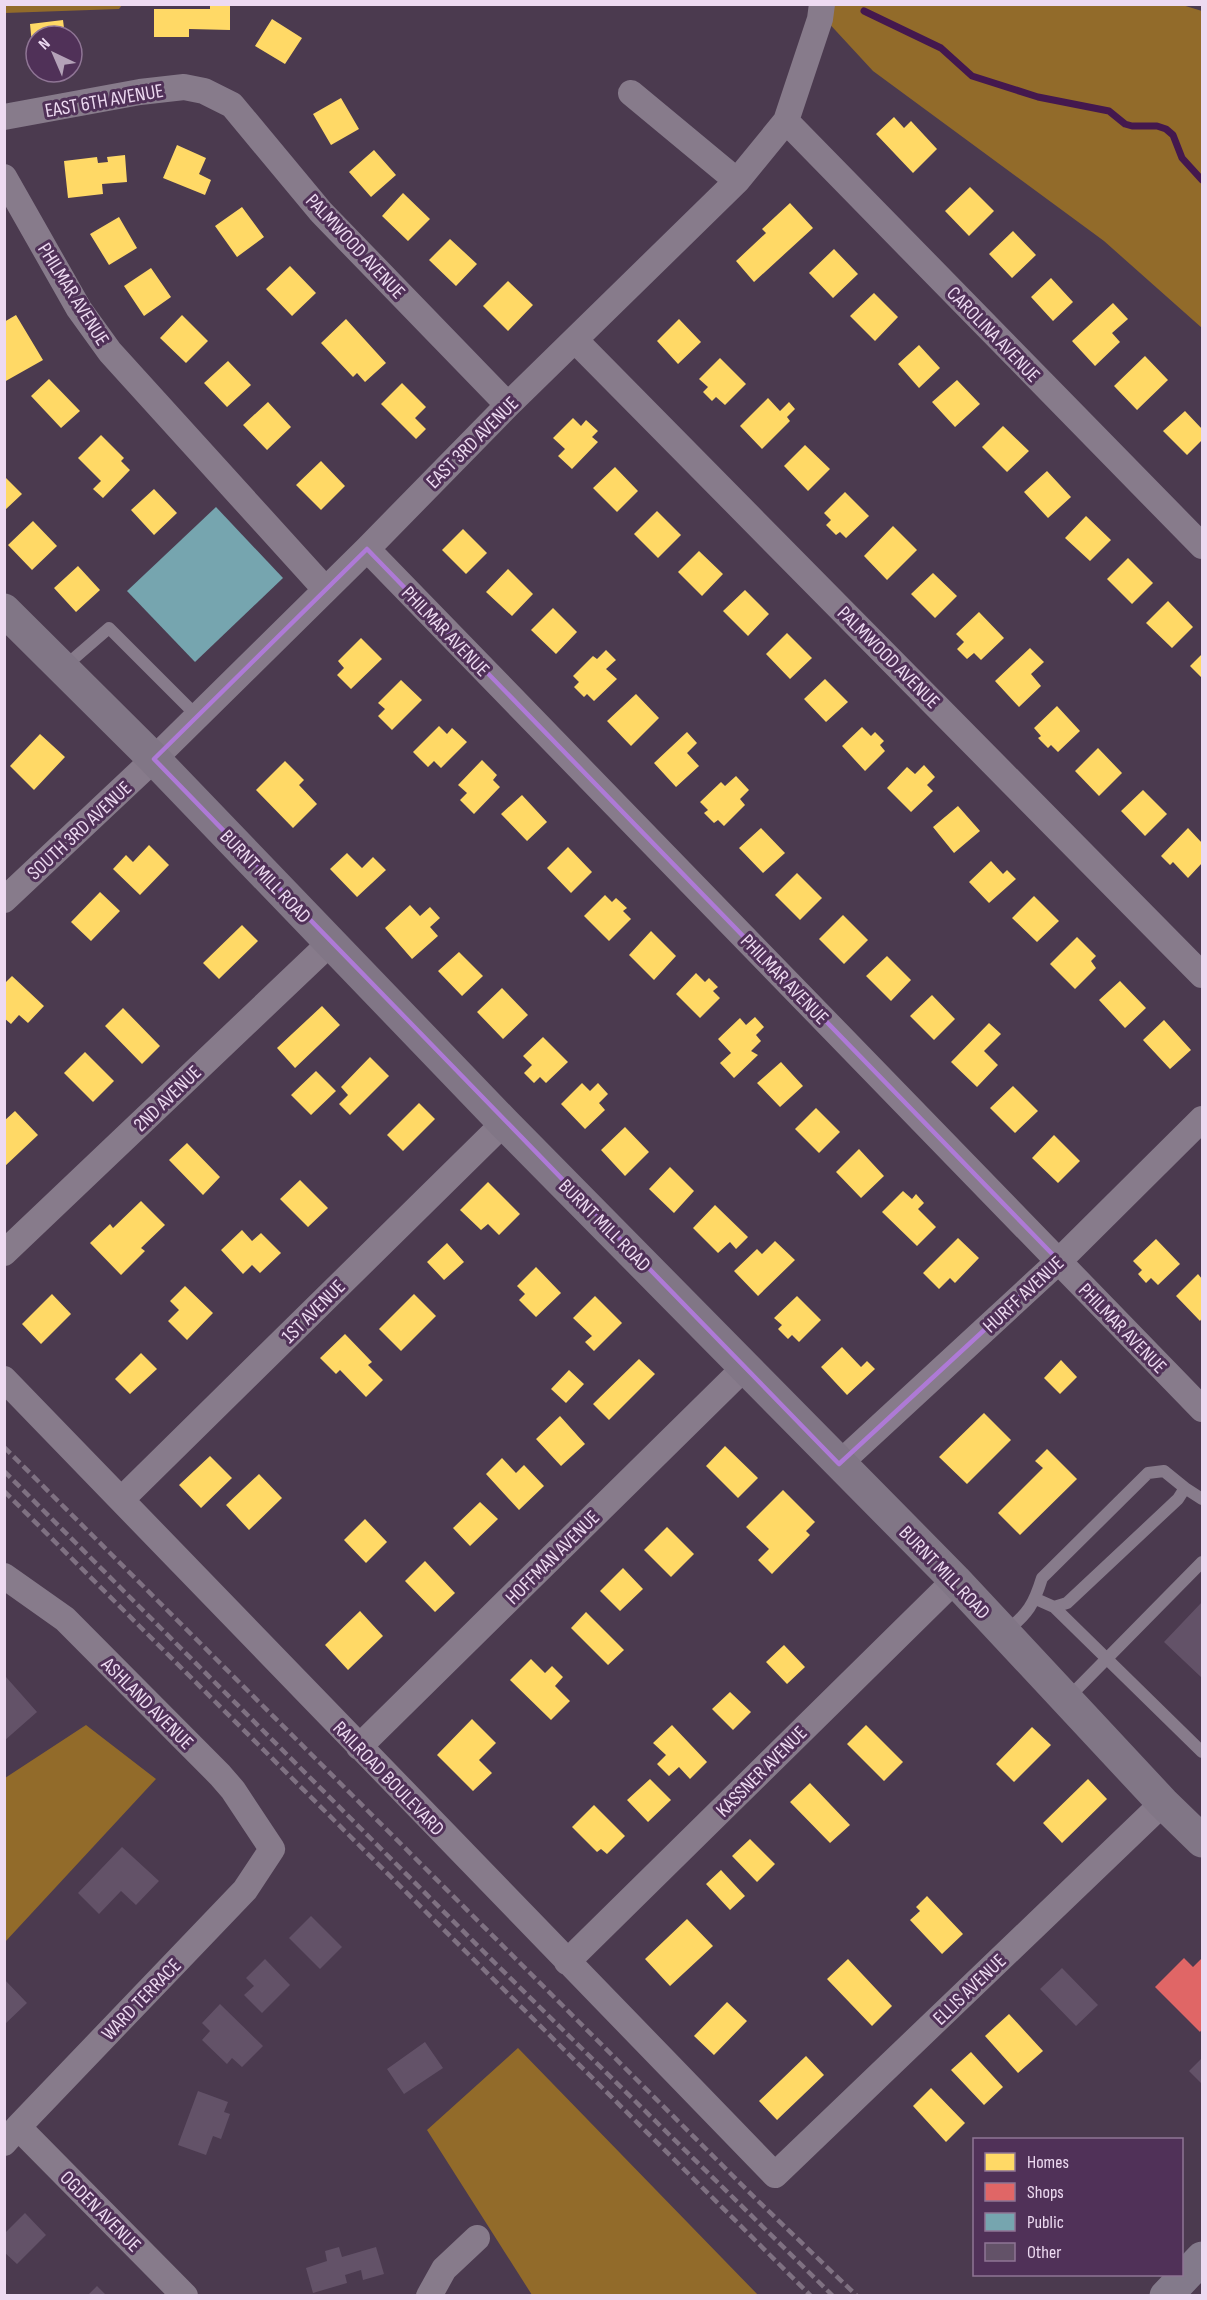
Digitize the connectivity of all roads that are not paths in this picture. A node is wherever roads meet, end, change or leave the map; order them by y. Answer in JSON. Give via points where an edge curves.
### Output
{"nodes":[{"id":1,"x":822,"y":4,"type":"edge"},
{"id":2,"x":204,"y":91,"type":"joint"},
{"id":3,"x":631,"y":93,"type":"dead end"},
{"id":4,"x":4,"y":117,"type":"edge"},
{"id":5,"x":786,"y":121,"type":"junction"},
{"id":6,"x":4,"y":177,"type":"edge"},
{"id":7,"x":736,"y":181,"type":"junction"},
{"id":8,"x":575,"y":340,"type":"junction"},
{"id":9,"x":508,"y":405,"type":"junction"},
{"id":10,"x":1203,"y":546,"type":"edge"},
{"id":11,"x":367,"y":549,"type":"junction"},
{"id":12,"x":325,"y":589,"type":"junction"},
{"id":13,"x":4,"y":610,"type":"edge"},
{"id":14,"x":62,"y":668,"type":"junction"},
{"id":15,"x":197,"y":716,"type":"junction"},
{"id":16,"x":153,"y":759,"type":"junction"},
{"id":17,"x":4,"y":900,"type":"edge"},
{"id":18,"x":330,"y":943,"type":"junction"},
{"id":19,"x":1203,"y":975,"type":"edge"},
{"id":20,"x":1203,"y":1119,"type":"edge"},
{"id":21,"x":504,"y":1123,"type":"junction"},
{"id":22,"x":4,"y":1253,"type":"edge"},
{"id":23,"x":1059,"y":1261,"type":"junction"},
{"id":24,"x":745,"y":1367,"type":"junction"},
{"id":25,"x":4,"y":1379,"type":"edge"},
{"id":26,"x":1203,"y":1409,"type":"edge"},
{"id":27,"x":839,"y":1464,"type":"junction"},
{"id":28,"x":1182,"y":1494,"type":"junction"},
{"id":29,"x":122,"y":1499,"type":"junction"},
{"id":30,"x":1203,"y":1499,"type":"edge"},
{"id":31,"x":1203,"y":1562,"type":"edge"},
{"id":32,"x":4,"y":1576,"type":"edge"},
{"id":33,"x":955,"y":1580,"type":"junction"},
{"id":34,"x":1036,"y":1599,"type":"junction"},
{"id":35,"x":1054,"y":1607,"type":"junction"},
{"id":36,"x":1004,"y":1632,"type":"junction"},
{"id":37,"x":1108,"y":1658,"type":"junction"},
{"id":38,"x":1067,"y":1699,"type":"junction"},
{"id":39,"x":359,"y":1747,"type":"junction"},
{"id":40,"x":1203,"y":1752,"type":"edge"},
{"id":41,"x":1163,"y":1803,"type":"junction"},
{"id":42,"x":1203,"y":1841,"type":"edge"},
{"id":43,"x":272,"y":1849,"type":"joint"},
{"id":44,"x":567,"y":1962,"type":"junction"},
{"id":45,"x":11,"y":2135,"type":"edge"},
{"id":46,"x":775,"y":2175,"type":"joint"},
{"id":47,"x":477,"y":2238,"type":"dead end"},
{"id":48,"x":1203,"y":2258,"type":"edge"},
{"id":49,"x":185,"y":2295,"type":"edge"},
{"id":50,"x":429,"y":2295,"type":"edge"},
{"id":51,"x":1166,"y":2295,"type":"edge"}],
"edges":[{"from":1,"to":5,"type":"street"},
{"from":2,"to":4,"type":"street","name":"EAST 6TH AVENUE","via":[[184,87],[140,92]]},
{"from":2,"to":9,"type":"street","name":"PALMWOOD AVENUE","via":[[232,105],[321,212]]},
{"from":3,"to":7,"type":"street"},
{"from":5,"to":7,"type":"street","name":"EAST 3RD AVENUE"},
{"from":5,"to":10,"type":"street","name":"CAROLINA AVENUE"},
{"from":6,"to":12,"type":"street","name":"PHILMAR AVENUE","via":[[79,309],[110,352]]},
{"from":7,"to":8,"type":"street","name":"EAST 3RD AVENUE"},
{"from":8,"to":9,"type":"street","name":"EAST 3RD AVENUE"},
{"from":8,"to":19,"type":"street","name":"PALMWOOD AVENUE"},
{"from":9,"to":11,"type":"street","name":"EAST 3RD AVENUE"},
{"from":11,"to":12,"type":"street","name":"EAST 3RD AVENUE"},
{"from":11,"to":23,"type":"street","name":"PHILMAR AVENUE"},
{"from":12,"to":15,"type":"street","name":"EAST 3RD AVENUE"},
{"from":13,"to":14,"type":"main road","name":"BURNT MILL ROAD"},
{"from":14,"to":15,"type":"lane","via":[[109,628]]},
{"from":14,"to":16,"type":"main road","name":"BURNT MILL ROAD"},
{"from":15,"to":16,"type":"street","name":"EAST 3RD AVENUE"},
{"from":16,"to":17,"type":"street","name":"SOUTH 3RD AVENUE"},
{"from":16,"to":18,"type":"main road","name":"BURNT MILL ROAD"},
{"from":18,"to":21,"type":"main road","name":"BURNT MILL ROAD"},
{"from":18,"to":22,"type":"street","name":"2ND AVENUE"},
{"from":20,"to":23,"type":"street","name":"HURFF AVENUE"},
{"from":21,"to":24,"type":"main road","name":"BURNT MILL ROAD"},
{"from":21,"to":29,"type":"street","name":"1ST AVENUE"},
{"from":23,"to":26,"type":"street","name":"PHILMAR AVENUE"},
{"from":23,"to":27,"type":"street","name":"HURFF AVENUE"},
{"from":24,"to":27,"type":"main road","name":"BURNT MILL ROAD"},
{"from":24,"to":39,"type":"street","name":"HOFFMAN AVENUE"},
{"from":25,"to":29,"type":"street","name":"RAILROAD BOULEVARD"},
{"from":27,"to":33,"type":"main road","name":"BURNT MILL ROAD"},
{"from":28,"to":30,"type":"lane"},
{"from":28,"to":34,"type":"lane","via":[[1164,1471],[1148,1473],[1042,1578]]},
{"from":28,"to":35,"type":"lane","via":[[1067,1603]]},
{"from":29,"to":39,"type":"street","name":"RAILROAD BOULEVARD"},
{"from":31,"to":37,"type":"lane"},
{"from":32,"to":43,"type":"street","name":"ASHLAND AVENUE","via":[[65,1619],[220,1775]]},
{"from":33,"to":36,"type":"main road","name":"BURNT MILL ROAD"},
{"from":33,"to":44,"type":"street","name":"KASSNER AVENUE"},
{"from":34,"to":35,"type":"lane"},
{"from":34,"to":36,"type":"lane","via":[[1025,1616]]},
{"from":35,"to":37,"type":"lane"},
{"from":36,"to":38,"type":"main road","name":"BURNT MILL ROAD"},
{"from":37,"to":38,"type":"lane"},
{"from":37,"to":40,"type":"lane"},
{"from":38,"to":41,"type":"main road","name":"BURNT MILL ROAD"},
{"from":39,"to":44,"type":"street","name":"RAILROAD BOULEVARD"},
{"from":41,"to":42,"type":"main road","name":"BURNT MILL ROAD"},
{"from":41,"to":46,"type":"street","name":"ELLIS AVENUE"},
{"from":43,"to":45,"type":"street","name":"WARD TERRACE","via":[[245,1890]]},
{"from":44,"to":46,"type":"street","name":"RAILROAD BOULEVARD"},
{"from":45,"to":49,"type":"street","name":"OGDEN AVENUE"},
{"from":47,"to":50,"type":"street","via":[[444,2269]]},
{"from":48,"to":51,"type":"main road"}]}
